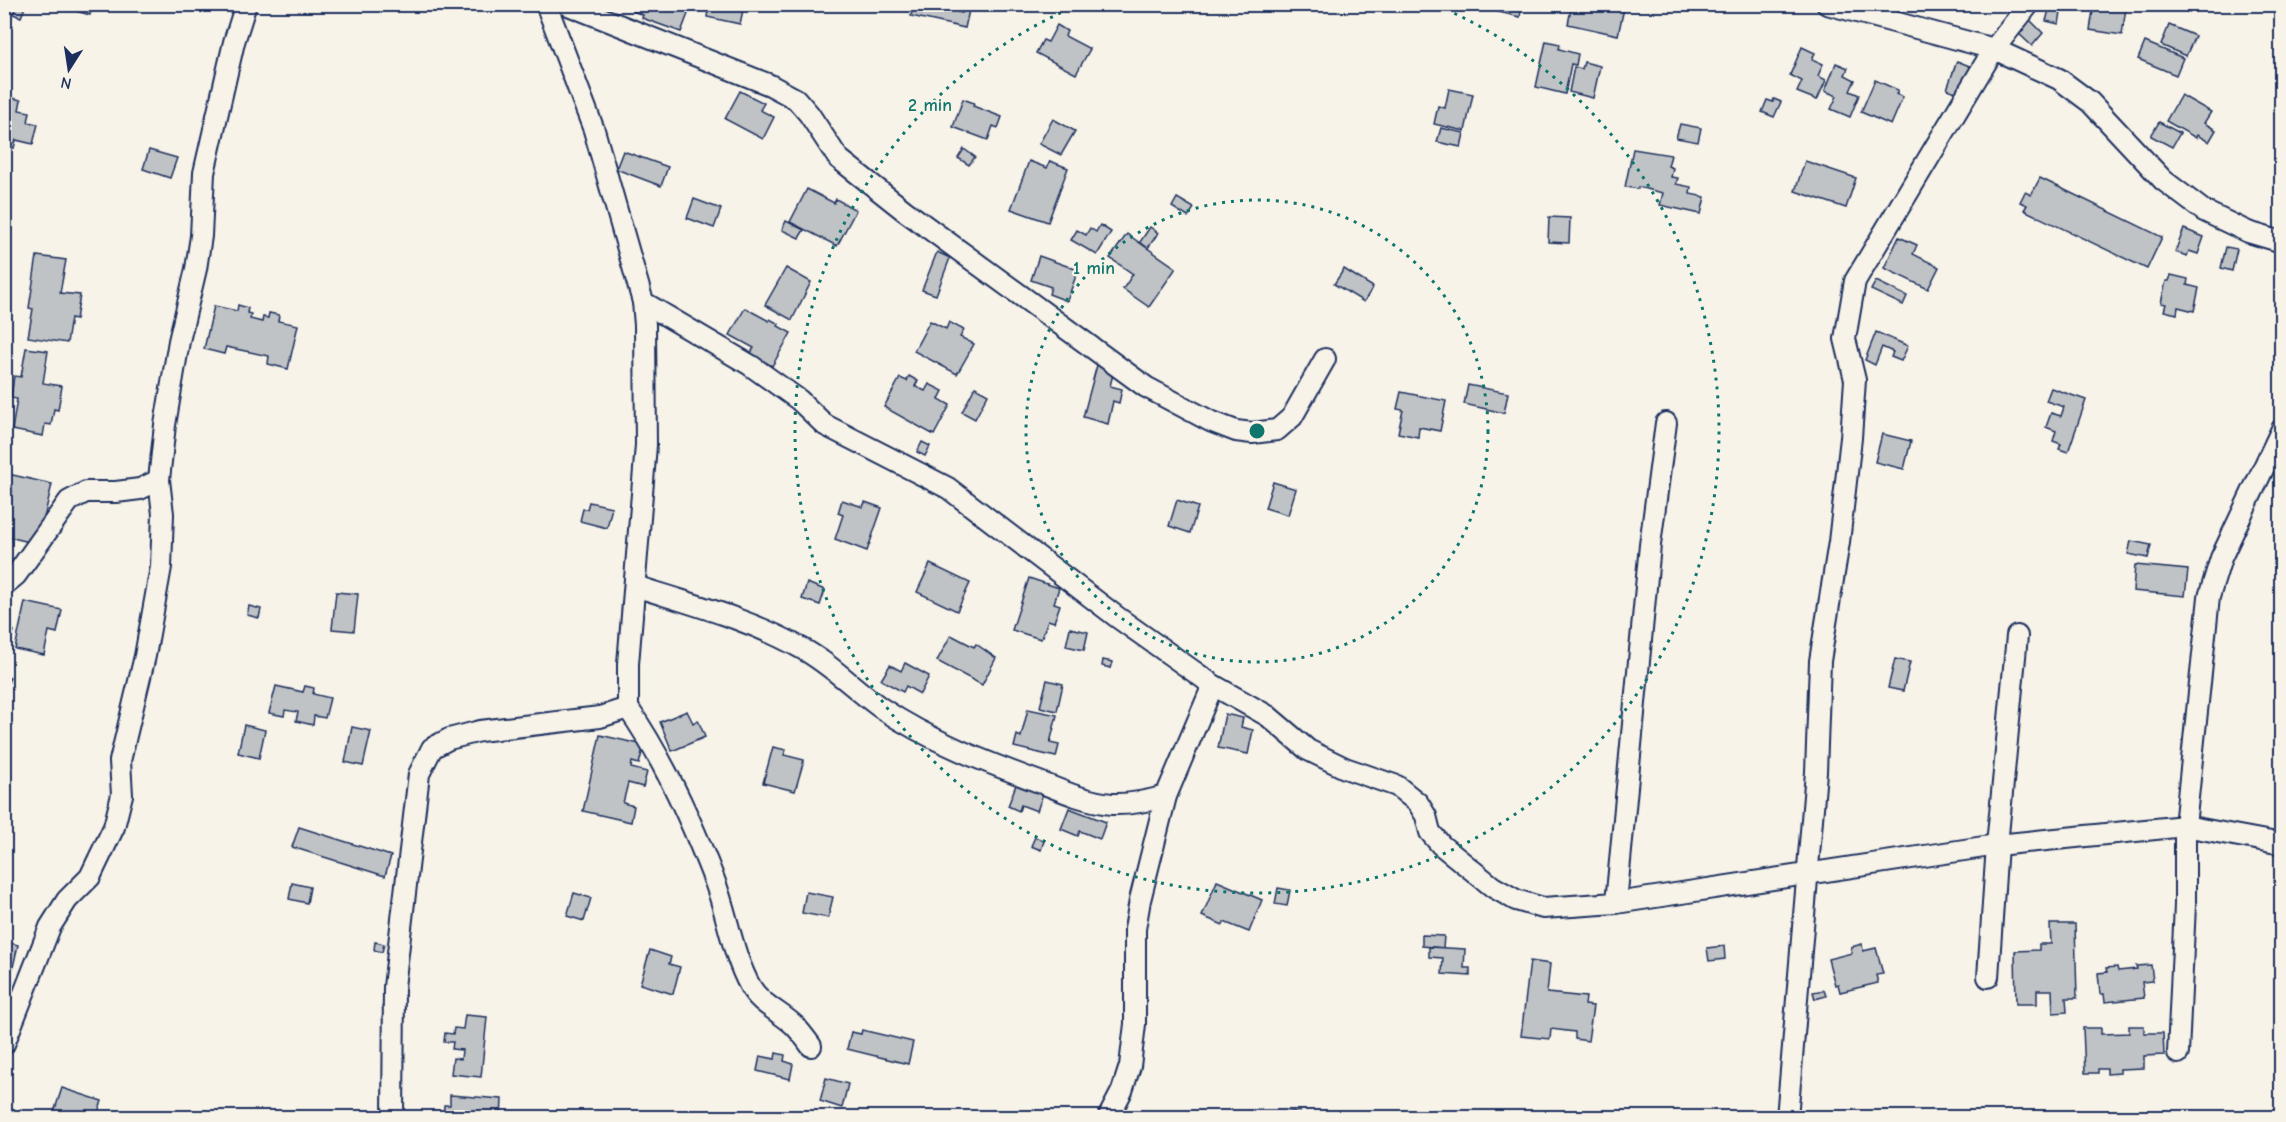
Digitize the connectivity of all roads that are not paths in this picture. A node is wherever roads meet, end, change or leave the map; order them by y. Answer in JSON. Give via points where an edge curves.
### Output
{"nodes":[{"id":1,"x":246,"y":4,"type":"edge"},
{"id":2,"x":546,"y":4,"type":"edge"},
{"id":3,"x":566,"y":4,"type":"edge"},
{"id":4,"x":1827,"y":4,"type":"edge"},
{"id":5,"x":2029,"y":4,"type":"edge"},
{"id":6,"x":1994,"y":50,"type":"junction"},
{"id":7,"x":2282,"y":243,"type":"edge"},
{"id":8,"x":643,"y":302,"type":"junction"},
{"id":9,"x":1325,"y":359,"type":"dead end"},
{"id":10,"x":1666,"y":423,"type":"dead end"},
{"id":11,"x":2282,"y":429,"type":"edge"},
{"id":12,"x":159,"y":480,"type":"junction"},
{"id":13,"x":4,"y":585,"type":"edge"},
{"id":14,"x":635,"y":586,"type":"junction"},
{"id":15,"x":2017,"y":636,"type":"dead end"},
{"id":16,"x":1213,"y":685,"type":"junction"},
{"id":17,"x":628,"y":708,"type":"junction"},
{"id":18,"x":1166,"y":796,"type":"junction"},
{"id":19,"x":2186,"y":826,"type":"junction"},
{"id":20,"x":2282,"y":844,"type":"edge"},
{"id":21,"x":1997,"y":845,"type":"junction"},
{"id":22,"x":1807,"y":875,"type":"junction"},
{"id":23,"x":1616,"y":903,"type":"junction"},
{"id":24,"x":1988,"y":977,"type":"dead end"},
{"id":25,"x":4,"y":1044,"type":"edge"},
{"id":26,"x":811,"y":1046,"type":"dead end"},
{"id":27,"x":2178,"y":1053,"type":"dead end"},
{"id":28,"x":393,"y":1118,"type":"edge"},
{"id":29,"x":1108,"y":1118,"type":"edge"},
{"id":30,"x":1787,"y":1118,"type":"edge"}],
"edges":[{"from":1,"to":12,"type":"street","via":[[204,173],[201,236],[179,341]]},
{"from":2,"to":8,"type":"street","via":[[594,130]]},
{"from":3,"to":9,"type":"street","via":[[770,85],[796,99],[838,158],[905,211],[1146,387],[1210,421],[1236,431],[1277,430],[1292,417]]},
{"from":4,"to":6,"type":"street"},
{"from":5,"to":6,"type":"street"},
{"from":6,"to":7,"type":"street","via":[[2059,79],[2090,102],[2163,180],[2204,211]]},
{"from":6,"to":22,"type":"street","via":[[1855,281],[1845,339],[1855,380],[1851,438],[1820,661]]},
{"from":8,"to":14,"type":"street","via":[[646,445]]},
{"from":8,"to":16,"type":"street","via":[[750,365],[825,425],[948,488]]},
{"from":10,"to":23,"type":"street","via":[[1650,545]]},
{"from":11,"to":19,"type":"street","via":[[2222,558],[2209,597]]},
{"from":12,"to":13,"type":"street","via":[[140,489],[86,492],[69,501],[16,575]]},
{"from":12,"to":25,"type":"street","via":[[163,514],[161,567],[120,761],[122,795],[114,827],[90,877],[67,900],[50,927]]},
{"from":14,"to":17,"type":"street"},
{"from":14,"to":18,"type":"street","via":[[758,626],[803,649],[880,708],[920,731],[1015,773],[1111,804],[1137,804]]},
{"from":15,"to":21,"type":"street"},
{"from":16,"to":18,"type":"street"},
{"from":16,"to":23,"type":"street","via":[[1268,716],[1320,758],[1396,786],[1418,803],[1430,832],[1441,846],[1516,900],[1543,908]]},
{"from":17,"to":26,"type":"street","via":[[650,740],[685,810],[751,988],[795,1026]]},
{"from":17,"to":28,"type":"street","via":[[600,717],[480,731],[432,748],[419,774],[416,792],[394,987]]},
{"from":18,"to":29,"type":"street","via":[[1135,929],[1135,1024],[1130,1066]]},
{"from":19,"to":20,"type":"street"},
{"from":19,"to":21,"type":"street"},
{"from":19,"to":27,"type":"street"},
{"from":21,"to":22,"type":"street"},
{"from":21,"to":24,"type":"street"},
{"from":22,"to":23,"type":"street"},
{"from":22,"to":30,"type":"street"}]}
